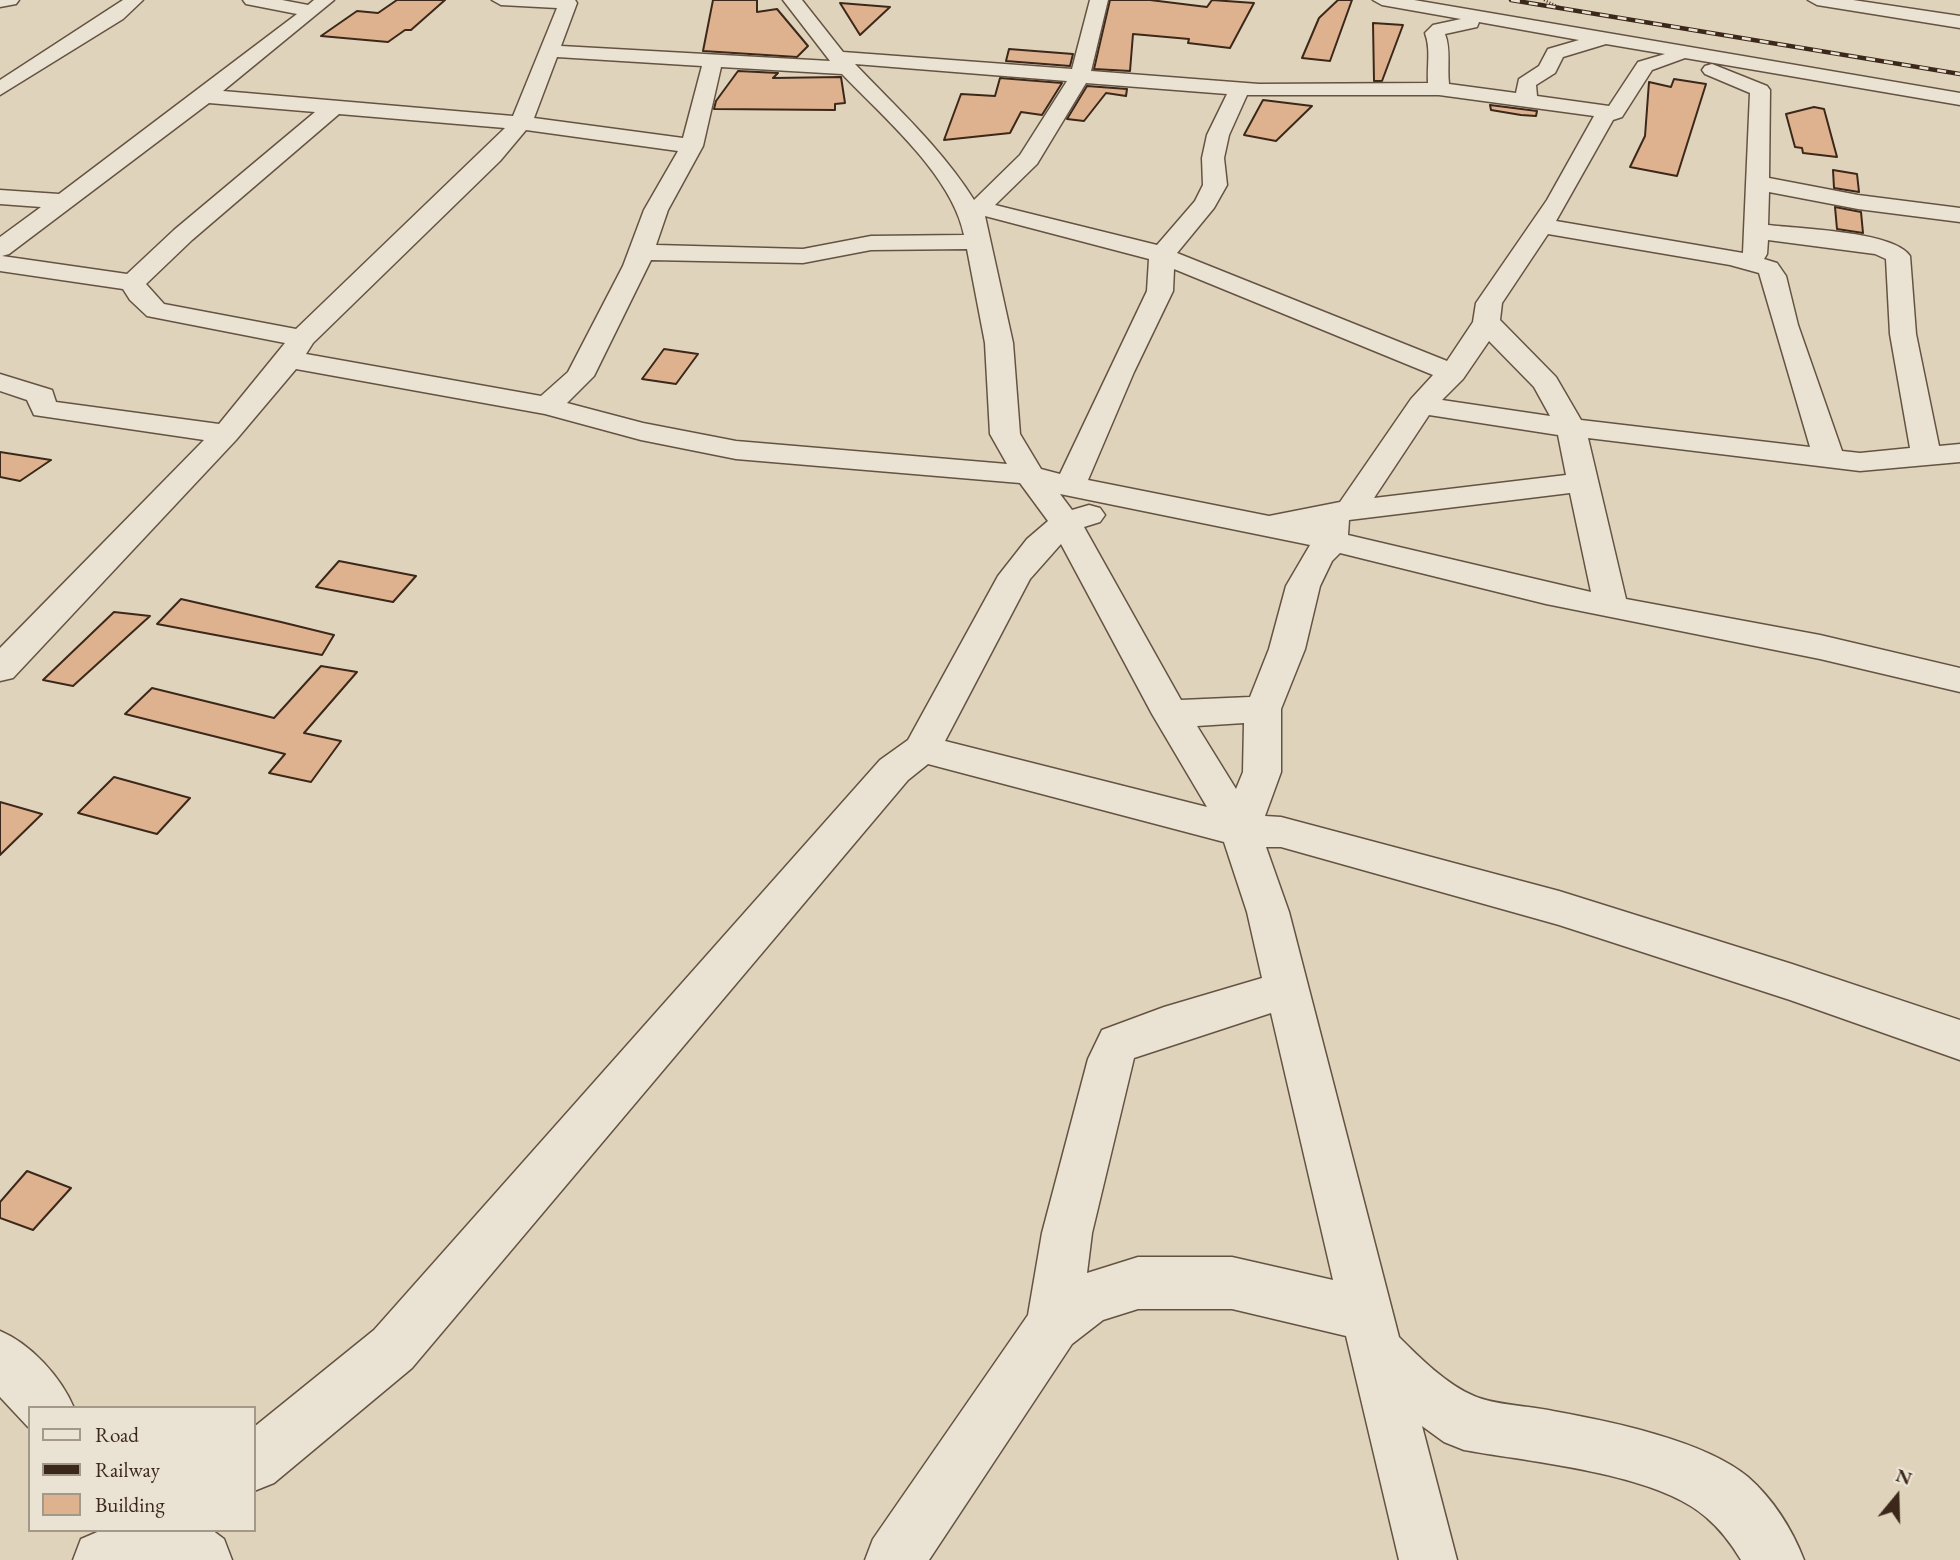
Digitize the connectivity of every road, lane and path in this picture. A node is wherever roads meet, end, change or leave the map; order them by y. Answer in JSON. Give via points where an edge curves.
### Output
{"nodes":[{"id":1,"x":134,"y":0,"type":"edge"},
{"id":2,"x":252,"y":0,"type":"edge"},
{"id":3,"x":501,"y":0,"type":"edge"},
{"id":4,"x":792,"y":0,"type":"edge"},
{"id":5,"x":1099,"y":0,"type":"edge"},
{"id":6,"x":1382,"y":0,"type":"edge"},
{"id":7,"x":1817,"y":0,"type":"edge"},
{"id":8,"x":569,"y":1,"type":"edge"},
{"id":9,"x":318,"y":6,"type":"edge"},
{"id":10,"x":1470,"y":15,"type":"junction"},
{"id":11,"x":1960,"y":22,"type":"edge"},
{"id":12,"x":1605,"y":38,"type":"junction"},
{"id":13,"x":551,"y":51,"type":"junction"},
{"id":14,"x":1678,"y":55,"type":"junction"},
{"id":15,"x":713,"y":60,"type":"junction"},
{"id":16,"x":842,"y":62,"type":"junction"},
{"id":17,"x":1080,"y":76,"type":"junction"},
{"id":18,"x":1857,"y":81,"type":"junction"},
{"id":19,"x":0,"y":89,"type":"edge"},
{"id":20,"x":1240,"y":89,"type":"junction"},
{"id":21,"x":1439,"y":89,"type":"junction"},
{"id":22,"x":1760,"y":90,"type":"junction"},
{"id":23,"x":204,"y":96,"type":"junction"},
{"id":24,"x":1960,"y":99,"type":"edge"},
{"id":25,"x":1527,"y":100,"type":"junction"},
{"id":26,"x":335,"y":106,"type":"junction"},
{"id":27,"x":1615,"y":113,"type":"junction"},
{"id":28,"x":521,"y":123,"type":"junction"},
{"id":29,"x":692,"y":146,"type":"junction"},
{"id":30,"x":1759,"y":183,"type":"junction"},
{"id":31,"x":0,"y":197,"type":"edge"},
{"id":32,"x":64,"y":201,"type":"junction"},
{"id":33,"x":1960,"y":215,"type":"edge"},
{"id":34,"x":977,"y":222,"type":"junction"},
{"id":35,"x":1541,"y":226,"type":"junction"},
{"id":36,"x":1756,"y":230,"type":"junction"},
{"id":37,"x":0,"y":248,"type":"edge"},
{"id":38,"x":641,"y":252,"type":"junction"},
{"id":39,"x":1162,"y":255,"type":"junction"},
{"id":40,"x":0,"y":263,"type":"edge"},
{"id":41,"x":1754,"y":263,"type":"junction"},
{"id":42,"x":1210,"y":277,"type":"junction"},
{"id":43,"x":133,"y":284,"type":"junction"},
{"id":44,"x":1160,"y":291,"type":"junction"},
{"id":45,"x":1486,"y":322,"type":"junction"},
{"id":46,"x":296,"y":349,"type":"junction"},
{"id":47,"x":1453,"y":373,"type":"junction"},
{"id":48,"x":0,"y":382,"type":"edge"},
{"id":49,"x":1421,"y":405,"type":"junction"},
{"id":50,"x":547,"y":406,"type":"junction"},
{"id":51,"x":1572,"y":428,"type":"junction"},
{"id":52,"x":226,"y":434,"type":"junction"},
{"id":53,"x":1960,"y":453,"type":"edge"},
{"id":54,"x":1926,"y":454,"type":"junction"},
{"id":55,"x":1829,"y":458,"type":"junction"},
{"id":56,"x":1029,"y":475,"type":"junction"},
{"id":57,"x":1583,"y":482,"type":"junction"},
{"id":58,"x":1068,"y":505,"type":"junction"},
{"id":59,"x":1338,"y":522,"type":"junction"},
{"id":60,"x":1611,"y":607,"type":"junction"},
{"id":61,"x":0,"y":669,"type":"edge"},
{"id":62,"x":1960,"y":680,"type":"edge"},
{"id":63,"x":1263,"y":709,"type":"junction"},
{"id":64,"x":1170,"y":714,"type":"junction"},
{"id":65,"x":922,"y":749,"type":"junction"},
{"id":66,"x":1240,"y":831,"type":"junction"},
{"id":67,"x":1287,"y":989,"type":"junction"},
{"id":68,"x":1960,"y":1040,"type":"edge"},
{"id":69,"x":1053,"y":1325,"type":"junction"},
{"id":70,"x":1372,"y":1334,"type":"junction"},
{"id":71,"x":0,"y":1358,"type":"edge"},
{"id":72,"x":45,"y":1406,"type":"edge"},
{"id":73,"x":256,"y":1461,"type":"edge"},
{"id":74,"x":176,"y":1539,"type":"edge"},
{"id":75,"x":102,"y":1560,"type":"edge"},
{"id":76,"x":894,"y":1560,"type":"edge"},
{"id":77,"x":1428,"y":1560,"type":"edge"},
{"id":78,"x":1775,"y":1560,"type":"edge"}],
"edges":[{"from":1,"to":19,"type":"street"},
{"from":2,"to":9,"type":"street"},
{"from":3,"to":8,"type":"street"},
{"from":4,"to":16,"type":"street"},
{"from":5,"to":17,"type":"street"},
{"from":6,"to":10,"type":"street"},
{"from":7,"to":11,"type":"street"},
{"from":8,"to":13,"type":"street"},
{"from":9,"to":23,"type":"street"},
{"from":10,"to":12,"type":"street"},
{"from":10,"to":21,"type":"street","via":[[1470,23],[1435,33],[1440,46],[1436,58]]},
{"from":12,"to":14,"type":"street"},
{"from":12,"to":25,"type":"street","via":[[1555,53],[1548,69],[1526,83]]},
{"from":13,"to":15,"type":"street"},
{"from":13,"to":28,"type":"street"},
{"from":14,"to":18,"type":"street"},
{"from":14,"to":22,"type":"street"},
{"from":14,"to":27,"type":"street","via":[[1645,66]]},
{"from":15,"to":16,"type":"street"},
{"from":15,"to":29,"type":"street"},
{"from":16,"to":17,"type":"street"},
{"from":16,"to":34,"type":"street","via":[[950,180]]},
{"from":17,"to":20,"type":"street"},
{"from":17,"to":34,"type":"street","via":[[1028,159]]},
{"from":18,"to":22,"type":"street","via":[[1769,83]]},
{"from":18,"to":24,"type":"street"},
{"from":20,"to":21,"type":"street"},
{"from":20,"to":39,"type":"street","via":[[1218,135],[1213,158],[1215,185],[1206,203]]},
{"from":21,"to":25,"type":"street"},
{"from":22,"to":30,"type":"street"},
{"from":23,"to":26,"type":"street"},
{"from":23,"to":32,"type":"street"},
{"from":25,"to":27,"type":"street"},
{"from":26,"to":28,"type":"street"},
{"from":26,"to":43,"type":"street","via":[[183,235]]},
{"from":27,"to":35,"type":"street","via":[[1605,115]]},
{"from":28,"to":29,"type":"street"},
{"from":28,"to":46,"type":"street"},
{"from":29,"to":38,"type":"street","via":[[656,209]]},
{"from":30,"to":33,"type":"street"},
{"from":30,"to":36,"type":"street"},
{"from":31,"to":32,"type":"street"},
{"from":32,"to":37,"type":"street"},
{"from":34,"to":38,"type":"street","via":[[803,256]]},
{"from":34,"to":39,"type":"street","via":[[1111,239]]},
{"from":34,"to":56,"type":"street","via":[[999,343],[1005,433]]},
{"from":35,"to":41,"type":"street"},
{"from":35,"to":45,"type":"street","via":[[1489,303]]},
{"from":36,"to":41,"type":"street"},
{"from":36,"to":54,"type":"street","via":[[1881,247],[1898,256],[1903,334]]},
{"from":38,"to":50,"type":"street","via":[[580,376]]},
{"from":39,"to":42,"type":"street"},
{"from":39,"to":44,"type":"street"},
{"from":40,"to":43,"type":"street"},
{"from":41,"to":55,"type":"street","via":[[1768,268],[1773,276]]},
{"from":42,"to":44,"type":"street"},
{"from":42,"to":47,"type":"street"},
{"from":43,"to":46,"type":"street","via":[[156,310]]},
{"from":44,"to":58,"type":"street"},
{"from":45,"to":47,"type":"street"},
{"from":45,"to":51,"type":"street","via":[[1546,383]]},
{"from":46,"to":50,"type":"street"},
{"from":46,"to":52,"type":"street"},
{"from":47,"to":49,"type":"street"},
{"from":48,"to":52,"type":"street","via":[[42,396],[44,409]]},
{"from":49,"to":51,"type":"street"},
{"from":49,"to":59,"type":"street"},
{"from":50,"to":56,"type":"street","via":[[736,450]]},
{"from":51,"to":55,"type":"street"},
{"from":51,"to":57,"type":"street"},
{"from":52,"to":61,"type":"street"},
{"from":53,"to":54,"type":"street"},
{"from":54,"to":55,"type":"street","via":[[1860,462]]},
{"from":56,"to":58,"type":"street"},
{"from":57,"to":59,"type":"street"},
{"from":57,"to":60,"type":"street"},
{"from":58,"to":59,"type":"street","via":[[1105,509],[1153,502],[1263,524]]},
{"from":58,"to":64,"type":"street"},
{"from":58,"to":65,"type":"street","via":[[1015,576]]},
{"from":59,"to":60,"type":"street"},
{"from":59,"to":63,"type":"street","via":[[1303,586],[1287,649]]},
{"from":60,"to":62,"type":"street","via":[[1865,654]]},
{"from":63,"to":64,"type":"street"},
{"from":63,"to":66,"type":"street","via":[[1262,772]]},
{"from":64,"to":66,"type":"street"},
{"from":65,"to":66,"type":"street"},
{"from":65,"to":73,"type":"street","via":[[885,780],[393,1349]]},
{"from":66,"to":67,"type":"street","via":[[1268,912]]},
{"from":66,"to":68,"type":"street","via":[[1280,832],[1559,908]]},
{"from":67,"to":69,"type":"street","via":[[1118,1044],[1067,1233]]},
{"from":67,"to":70,"type":"street"},
{"from":69,"to":70,"type":"street","via":[[1089,1298],[1138,1283],[1231,1283]]},
{"from":69,"to":76,"type":"street"},
{"from":70,"to":77,"type":"street"},
{"from":70,"to":78,"type":"street","via":[[1403,1379],[1464,1422],[1627,1452],[1686,1474],[1726,1496],[1752,1524]]},
{"from":71,"to":72,"type":"street"},
{"from":74,"to":75,"type":"street"}]}
